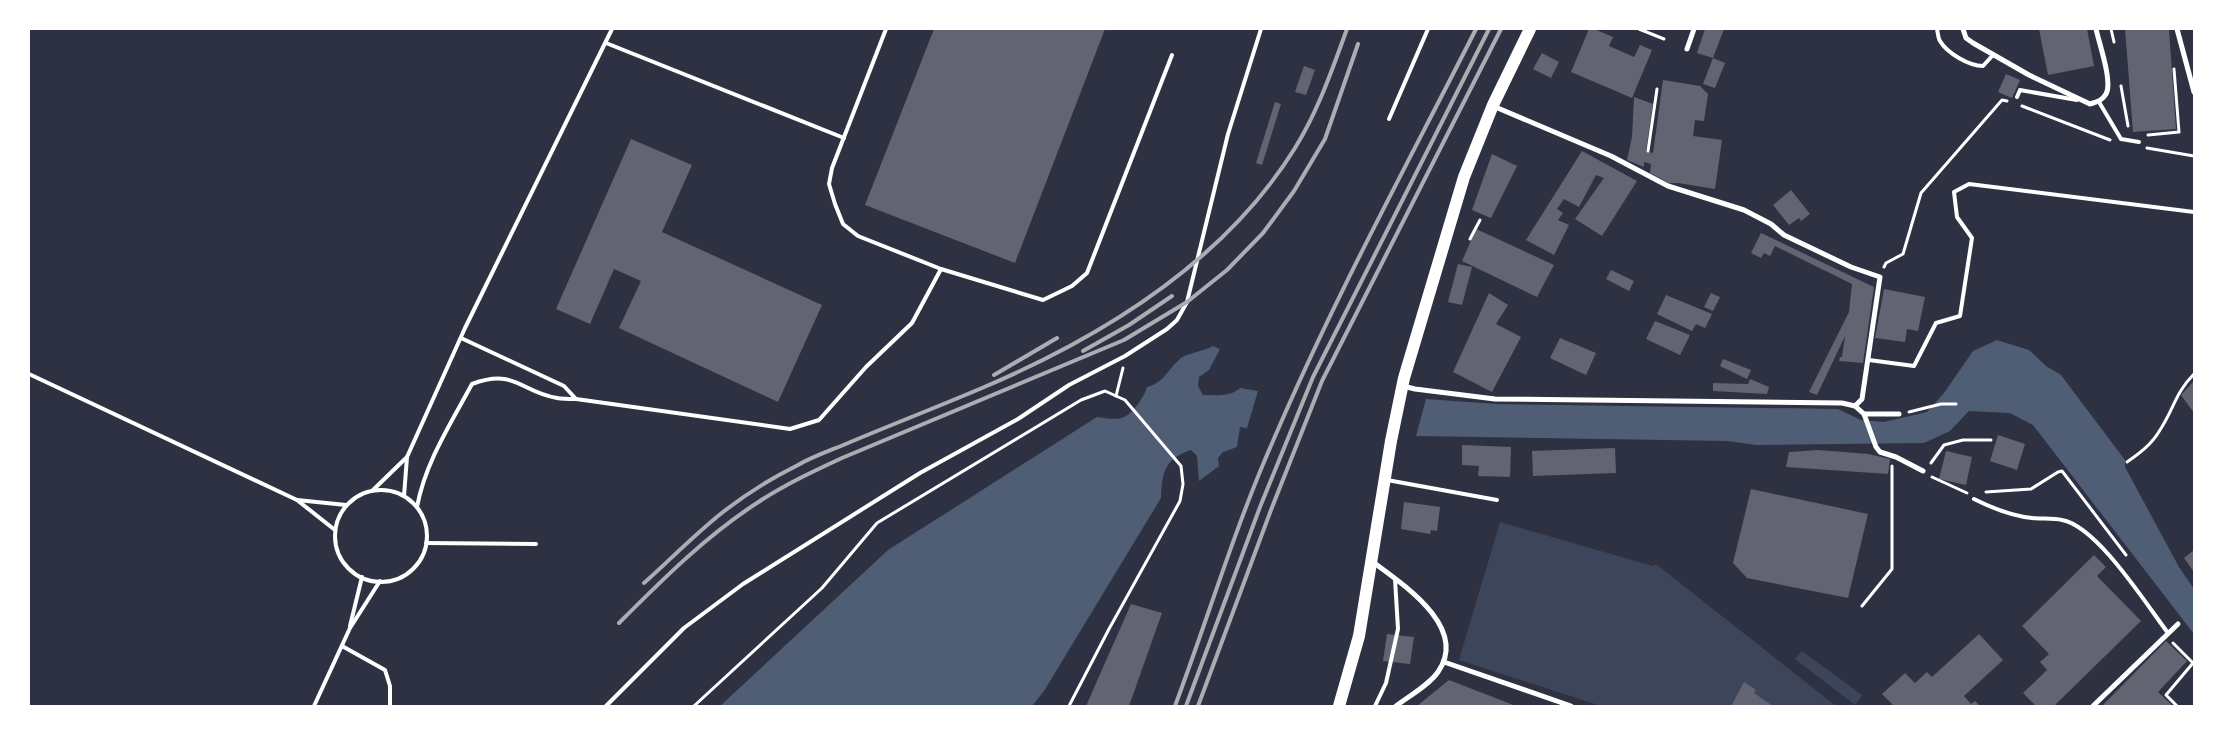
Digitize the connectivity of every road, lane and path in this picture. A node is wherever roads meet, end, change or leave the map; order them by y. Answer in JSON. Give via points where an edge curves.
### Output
{"nodes":[{"id":1,"x":612,"y":29,"type":"edge"},
{"id":2,"x":886,"y":29,"type":"edge"},
{"id":3,"x":1261,"y":29,"type":"edge"},
{"id":4,"x":1428,"y":29,"type":"edge"},
{"id":5,"x":1530,"y":29,"type":"edge"},
{"id":6,"x":1639,"y":29,"type":"edge"},
{"id":7,"x":1694,"y":29,"type":"edge"},
{"id":8,"x":1937,"y":29,"type":"edge"},
{"id":9,"x":1963,"y":29,"type":"edge"},
{"id":10,"x":2096,"y":29,"type":"edge"},
{"id":11,"x":2111,"y":29,"type":"edge"},
{"id":12,"x":2177,"y":29,"type":"edge"},
{"id":13,"x":1664,"y":39,"type":"dead end"},
{"id":14,"x":606,"y":43,"type":"junction"},
{"id":15,"x":2114,"y":48,"type":"dead end"},
{"id":16,"x":1687,"y":49,"type":"dead end"},
{"id":17,"x":1172,"y":55,"type":"dead end"},
{"id":18,"x":1993,"y":55,"type":"junction"},
{"id":19,"x":2174,"y":66,"type":"dead end"},
{"id":20,"x":2119,"y":78,"type":"dead end"},
{"id":21,"x":1658,"y":89,"type":"dead end"},
{"id":22,"x":2194,"y":92,"type":"edge"},
{"id":23,"x":2017,"y":97,"type":"dead end"},
{"id":24,"x":2077,"y":100,"type":"junction"},
{"id":25,"x":2099,"y":102,"type":"junction"},
{"id":26,"x":1492,"y":105,"type":"junction"},
{"id":27,"x":1389,"y":119,"type":"dead end"},
{"id":28,"x":2128,"y":126,"type":"dead end"},
{"id":29,"x":2139,"y":136,"type":"dead end"},
{"id":30,"x":844,"y":138,"type":"junction"},
{"id":31,"x":2139,"y":142,"type":"dead end"},
{"id":32,"x":2116,"y":143,"type":"dead end"},
{"id":33,"x":2146,"y":148,"type":"dead end"},
{"id":34,"x":1648,"y":151,"type":"dead end"},
{"id":35,"x":2194,"y":156,"type":"edge"},
{"id":36,"x":2194,"y":212,"type":"edge"},
{"id":37,"x":1480,"y":220,"type":"dead end"},
{"id":38,"x":1470,"y":239,"type":"dead end"},
{"id":39,"x":941,"y":269,"type":"junction"},
{"id":40,"x":1880,"y":277,"type":"junction"},
{"id":41,"x":461,"y":338,"type":"junction"},
{"id":42,"x":1125,"y":356,"type":"junction"},
{"id":43,"x":1869,"y":360,"type":"junction"},
{"id":44,"x":29,"y":374,"type":"edge"},
{"id":45,"x":2194,"y":374,"type":"edge"},
{"id":46,"x":1401,"y":390,"type":"junction"},
{"id":47,"x":1116,"y":396,"type":"junction"},
{"id":48,"x":576,"y":399,"type":"junction"},
{"id":49,"x":1956,"y":404,"type":"dead end"},
{"id":50,"x":1855,"y":406,"type":"junction"},
{"id":51,"x":1899,"y":414,"type":"joint"},
{"id":52,"x":1865,"y":415,"type":"junction"},
{"id":53,"x":1991,"y":440,"type":"dead end"},
{"id":54,"x":1893,"y":456,"type":"junction"},
{"id":55,"x":406,"y":457,"type":"junction"},
{"id":56,"x":2127,"y":462,"type":"dead end"},
{"id":57,"x":1930,"y":465,"type":"dead end"},
{"id":58,"x":1923,"y":471,"type":"dead end"},
{"id":59,"x":1385,"y":480,"type":"junction"},
{"id":60,"x":372,"y":491,"type":"junction"},
{"id":61,"x":404,"y":496,"type":"junction"},
{"id":62,"x":1974,"y":499,"type":"dead end"},
{"id":63,"x":297,"y":500,"type":"junction"},
{"id":64,"x":1497,"y":500,"type":"dead end"},
{"id":65,"x":346,"y":505,"type":"junction"},
{"id":66,"x":417,"y":507,"type":"junction"},
{"id":67,"x":335,"y":530,"type":"junction"},
{"id":68,"x":426,"y":543,"type":"junction"},
{"id":69,"x":536,"y":544,"type":"dead end"},
{"id":70,"x":1372,"y":562,"type":"junction"},
{"id":71,"x":362,"y":577,"type":"junction"},
{"id":72,"x":1395,"y":579,"type":"junction"},
{"id":73,"x":380,"y":581,"type":"junction"},
{"id":74,"x":1862,"y":606,"type":"dead end"},
{"id":75,"x":2178,"y":624,"type":"dead end"},
{"id":76,"x":350,"y":628,"type":"junction"},
{"id":77,"x":2167,"y":634,"type":"junction"},
{"id":78,"x":342,"y":646,"type":"junction"},
{"id":79,"x":1444,"y":662,"type":"junction"},
{"id":80,"x":314,"y":706,"type":"edge"},
{"id":81,"x":390,"y":706,"type":"edge"},
{"id":82,"x":606,"y":706,"type":"edge"},
{"id":83,"x":694,"y":706,"type":"edge"},
{"id":84,"x":1069,"y":706,"type":"edge"},
{"id":85,"x":1339,"y":706,"type":"edge"},
{"id":86,"x":1375,"y":706,"type":"edge"},
{"id":87,"x":1396,"y":706,"type":"edge"},
{"id":88,"x":1570,"y":706,"type":"edge"},
{"id":89,"x":2093,"y":706,"type":"edge"},
{"id":90,"x":2177,"y":706,"type":"edge"}],
"edges":[{"from":1,"to":14,"type":"lane"},
{"from":2,"to":30,"type":"lane"},
{"from":3,"to":42,"type":"lane","via":[[1228,134],[1187,302],[1177,320]]},
{"from":4,"to":27,"type":"lane"},
{"from":5,"to":26,"type":"main road"},
{"from":6,"to":13,"type":"path"},
{"from":7,"to":16,"type":"street"},
{"from":8,"to":18,"type":"lane","via":[[1948,51],[1976,66],[1983,66]]},
{"from":9,"to":18,"type":"street","via":[[1966,38]]},
{"from":10,"to":25,"type":"street","via":[[2109,85]]},
{"from":11,"to":15,"type":"path"},
{"from":12,"to":22,"type":"street"},
{"from":14,"to":30,"type":"lane"},
{"from":14,"to":41,"type":"lane"},
{"from":17,"to":39,"type":"lane","via":[[1087,273],[1072,286],[1043,300]]},
{"from":18,"to":24,"type":"street"},
{"from":19,"to":29,"type":"path","via":[[2178,132]]},
{"from":20,"to":28,"type":"path"},
{"from":21,"to":34,"type":"path"},
{"from":23,"to":24,"type":"lane","via":[[2020,90]]},
{"from":24,"to":25,"type":"street","via":[[2090,104]]},
{"from":25,"to":31,"type":"lane","via":[[2122,139]]},
{"from":26,"to":40,"type":"street","via":[[1611,156],[1668,186],[1744,210],[1772,224],[1784,235]]},
{"from":26,"to":46,"type":"main road","via":[[1453,210]]},
{"from":30,"to":39,"type":"lane","via":[[829,184],[843,224],[858,236]]},
{"from":32,"to":40,"type":"path","via":[[2002,100],[1921,193],[1903,254],[1886,263]]},
{"from":33,"to":35,"type":"path"},
{"from":36,"to":43,"type":"lane","via":[[1969,184],[1954,192],[1957,217],[1972,238],[1960,316],[1936,322],[1914,366]]},
{"from":37,"to":38,"type":"path"},
{"from":39,"to":48,"type":"lane","via":[[912,323],[866,367],[819,420],[790,429]]},
{"from":40,"to":43,"type":"street"},
{"from":41,"to":48,"type":"lane","via":[[564,386]]},
{"from":41,"to":55,"type":"lane"},
{"from":42,"to":47,"type":"path"},
{"from":42,"to":82,"type":"lane","via":[[1069,385],[1018,419],[920,473],[743,584],[684,628]]},
{"from":43,"to":50,"type":"street","via":[[1862,399]]},
{"from":44,"to":63,"type":"lane"},
{"from":45,"to":56,"type":"path","via":[[2183,385],[2152,441]]},
{"from":46,"to":50,"type":"street","via":[[1495,399],[1842,403]]},
{"from":46,"to":59,"type":"main road"},
{"from":47,"to":83,"type":"path","via":[[1105,391],[1081,400],[877,523],[822,588]]},
{"from":47,"to":84,"type":"path","via":[[1125,400],[1182,466],[1183,484],[1180,501]]},
{"from":48,"to":66,"type":"lane","via":[[556,398],[504,378],[488,378],[472,384],[426,472]]},
{"from":49,"to":51,"type":"path","via":[[1941,404]]},
{"from":50,"to":52,"type":"street"},
{"from":51,"to":52,"type":"street"},
{"from":52,"to":54,"type":"street","via":[[1876,447],[1880,452]]},
{"from":53,"to":57,"type":"path","via":[[1963,440],[1944,445]]},
{"from":54,"to":58,"type":"street"},
{"from":54,"to":74,"type":"path","via":[[1892,569]]},
{"from":55,"to":60,"type":"lane"},
{"from":55,"to":61,"type":"lane"},
{"from":59,"to":64,"type":"lane"},
{"from":59,"to":70,"type":"main road"},
{"from":60,"to":61,"type":"lane","via":[[379,489]]},
{"from":60,"to":65,"type":"lane","via":[[361,494]]},
{"from":61,"to":66,"type":"lane"},
{"from":62,"to":77,"type":"lane","via":[[2023,516],[2064,520],[2085,531],[2104,548]]},
{"from":63,"to":65,"type":"lane"},
{"from":63,"to":67,"type":"lane"},
{"from":65,"to":67,"type":"lane"},
{"from":66,"to":68,"type":"lane","via":[[426,530]]},
{"from":67,"to":71,"type":"lane","via":[[337,552],[346,566]]},
{"from":68,"to":69,"type":"lane"},
{"from":68,"to":73,"type":"lane","via":[[422,557],[413,569],[401,577]]},
{"from":70,"to":72,"type":"street"},
{"from":70,"to":85,"type":"main road","via":[[1359,636]]},
{"from":71,"to":73,"type":"lane"},
{"from":71,"to":76,"type":"lane"},
{"from":72,"to":79,"type":"street","via":[[1434,614],[1444,630]]},
{"from":72,"to":86,"type":"lane","via":[[1398,629],[1386,683]]},
{"from":73,"to":76,"type":"lane"},
{"from":75,"to":77,"type":"street"},
{"from":76,"to":78,"type":"lane"},
{"from":77,"to":89,"type":"street"},
{"from":77,"to":90,"type":"path","via":[[2193,663],[2166,695]]},
{"from":78,"to":80,"type":"lane"},
{"from":78,"to":81,"type":"lane","via":[[385,670],[390,686]]},
{"from":79,"to":87,"type":"street","via":[[1437,674]]},
{"from":79,"to":88,"type":"street"}]}
